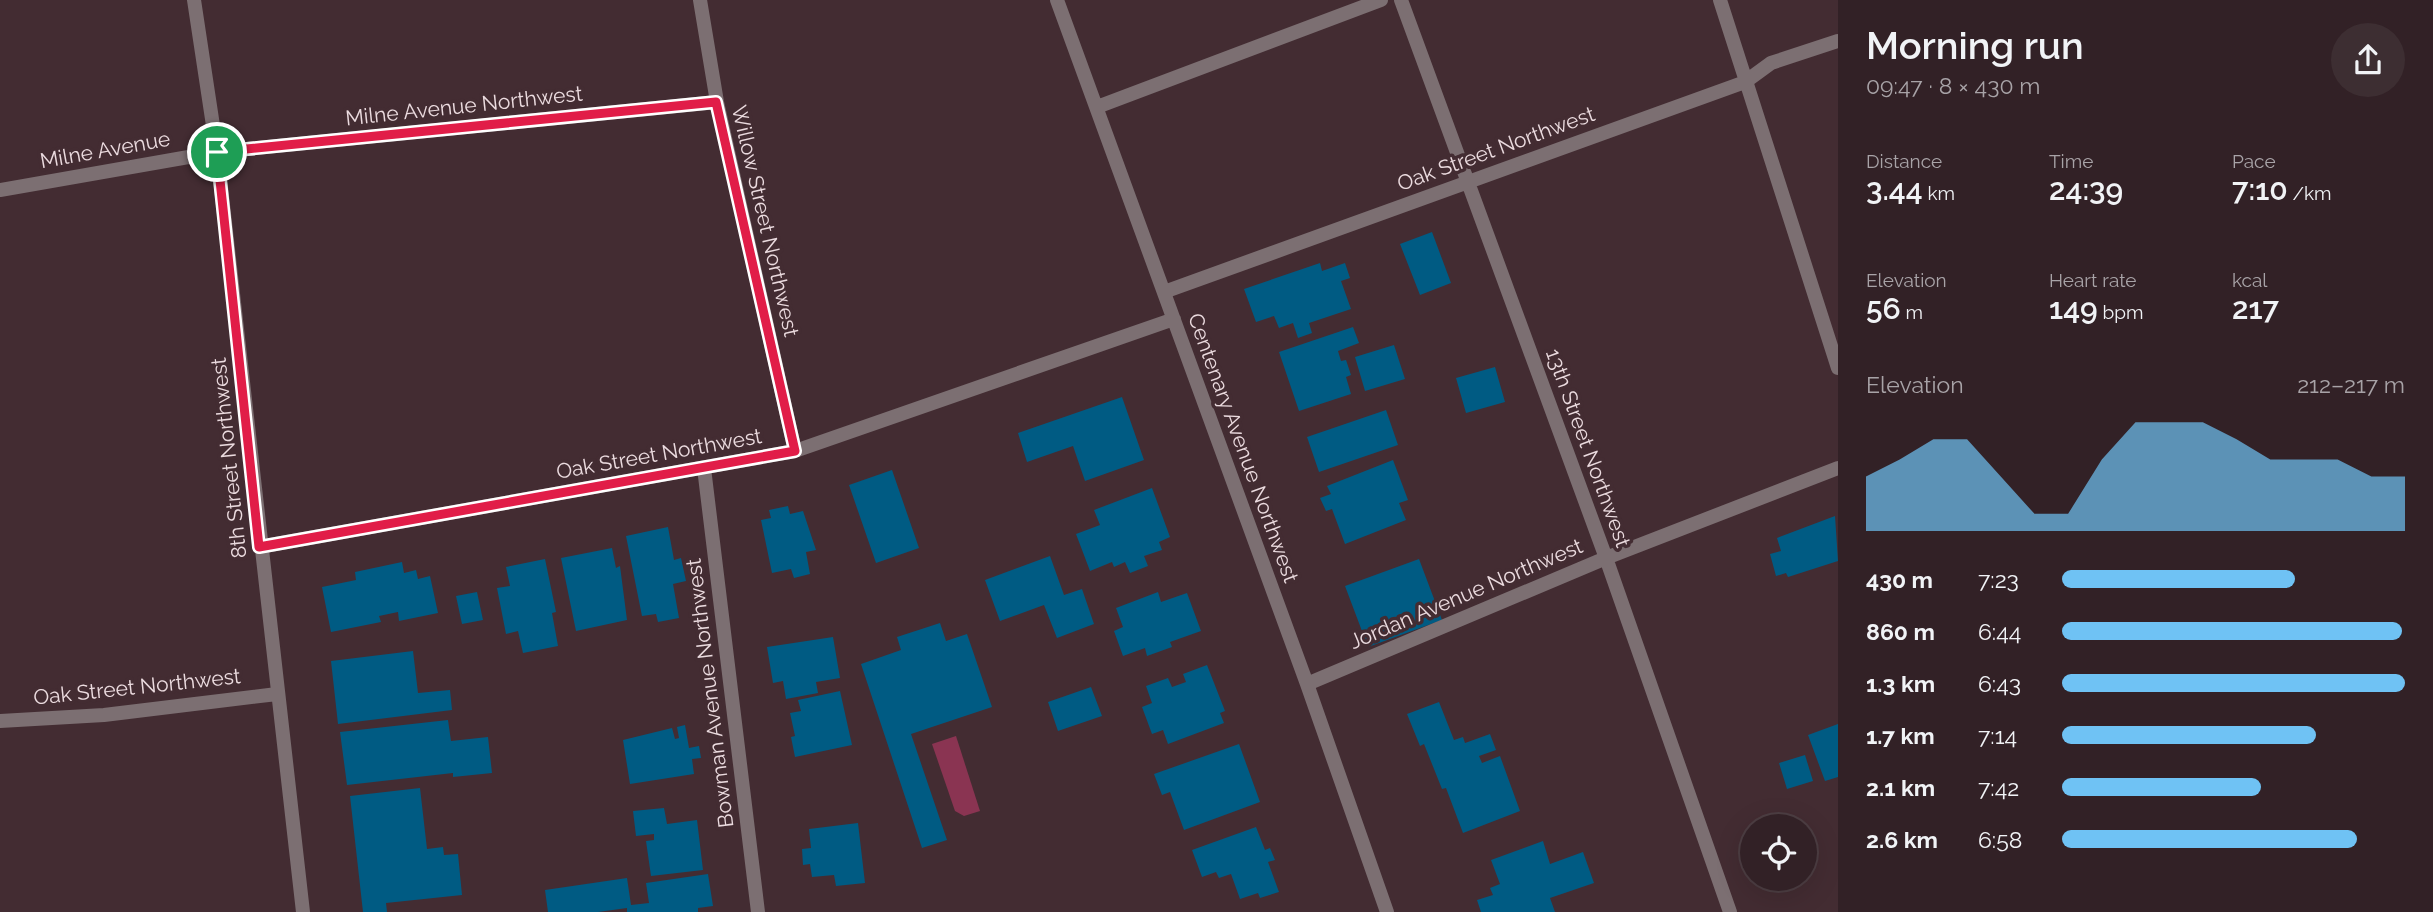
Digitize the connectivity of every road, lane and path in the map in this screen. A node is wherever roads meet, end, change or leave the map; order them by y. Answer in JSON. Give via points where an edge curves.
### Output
{"nodes":[{"id":1,"x":194,"y":0,"type":"edge"},
{"id":2,"x":700,"y":0,"type":"edge"},
{"id":3,"x":1057,"y":0,"type":"edge"},
{"id":4,"x":1381,"y":0,"type":"edge"},
{"id":5,"x":1401,"y":0,"type":"edge"},
{"id":6,"x":1720,"y":0,"type":"edge"},
{"id":7,"x":1838,"y":41,"type":"edge"},
{"id":8,"x":1745,"y":82,"type":"junction"},
{"id":9,"x":716,"y":102,"type":"junction"},
{"id":10,"x":1097,"y":107,"type":"junction"},
{"id":11,"x":217,"y":152,"type":"junction"},
{"id":12,"x":1466,"y":181,"type":"junction"},
{"id":13,"x":0,"y":190,"type":"edge"},
{"id":14,"x":1164,"y":292,"type":"junction"},
{"id":15,"x":1174,"y":319,"type":"junction"},
{"id":16,"x":1838,"y":368,"type":"edge"},
{"id":17,"x":795,"y":451,"type":"junction"},
{"id":18,"x":704,"y":468,"type":"junction"},
{"id":19,"x":1838,"y":468,"type":"edge"},
{"id":20,"x":259,"y":547,"type":"junction"},
{"id":21,"x":1606,"y":558,"type":"junction"},
{"id":22,"x":1307,"y":684,"type":"junction"},
{"id":23,"x":278,"y":694,"type":"junction"},
{"id":24,"x":0,"y":721,"type":"edge"},
{"id":25,"x":303,"y":912,"type":"edge"},
{"id":26,"x":758,"y":912,"type":"edge"},
{"id":27,"x":1387,"y":912,"type":"edge"},
{"id":28,"x":1730,"y":912,"type":"edge"}],
"edges":[{"from":1,"to":11,"type":"street","name":"8th Street Northwest"},
{"from":2,"to":9,"type":"street","name":"Willow Street Northwest"},
{"from":3,"to":10,"type":"street","name":"Centenary Avenue Northwest"},
{"from":4,"to":10,"type":"street"},
{"from":5,"to":12,"type":"street","name":"13th Street Northwest"},
{"from":6,"to":8,"type":"street"},
{"from":7,"to":8,"type":"street","name":"Oak Street Northwest","via":[[1771,63]]},
{"from":8,"to":12,"type":"street","name":"Oak Street Northwest"},
{"from":8,"to":16,"type":"street"},
{"from":9,"to":11,"type":"street","name":"Milne Avenue Northwest"},
{"from":9,"to":17,"type":"street","name":"Willow Street Northwest"},
{"from":10,"to":14,"type":"street","name":"Centenary Avenue Northwest"},
{"from":11,"to":13,"type":"street","name":"Milne Avenue"},
{"from":11,"to":20,"type":"street","name":"8th Street Northwest"},
{"from":12,"to":14,"type":"street","name":"Oak Street Northwest"},
{"from":12,"to":21,"type":"street","name":"13th Street Northwest"},
{"from":14,"to":15,"type":"street","name":"Centenary Avenue Northwest"},
{"from":15,"to":17,"type":"street","name":"Oak Street Northwest"},
{"from":15,"to":22,"type":"street","name":"Centenary Avenue Northwest"},
{"from":17,"to":18,"type":"street","name":"Oak Street Northwest"},
{"from":18,"to":20,"type":"street","name":"Oak Street Northwest"},
{"from":18,"to":26,"type":"street","name":"Bowman Avenue Northwest"},
{"from":19,"to":21,"type":"street","name":"Jordan Avenue Northwest"},
{"from":20,"to":23,"type":"street","name":"8th Street Northwest"},
{"from":21,"to":22,"type":"street","name":"Jordan Avenue Northwest"},
{"from":21,"to":28,"type":"street","name":"13th Street Northwest"},
{"from":22,"to":27,"type":"street","name":"Centenary Avenue Northwest"},
{"from":23,"to":24,"type":"street","name":"Oak Street Northwest","via":[[104,715]]},
{"from":23,"to":25,"type":"street","name":"8th Street Northwest"}]}
